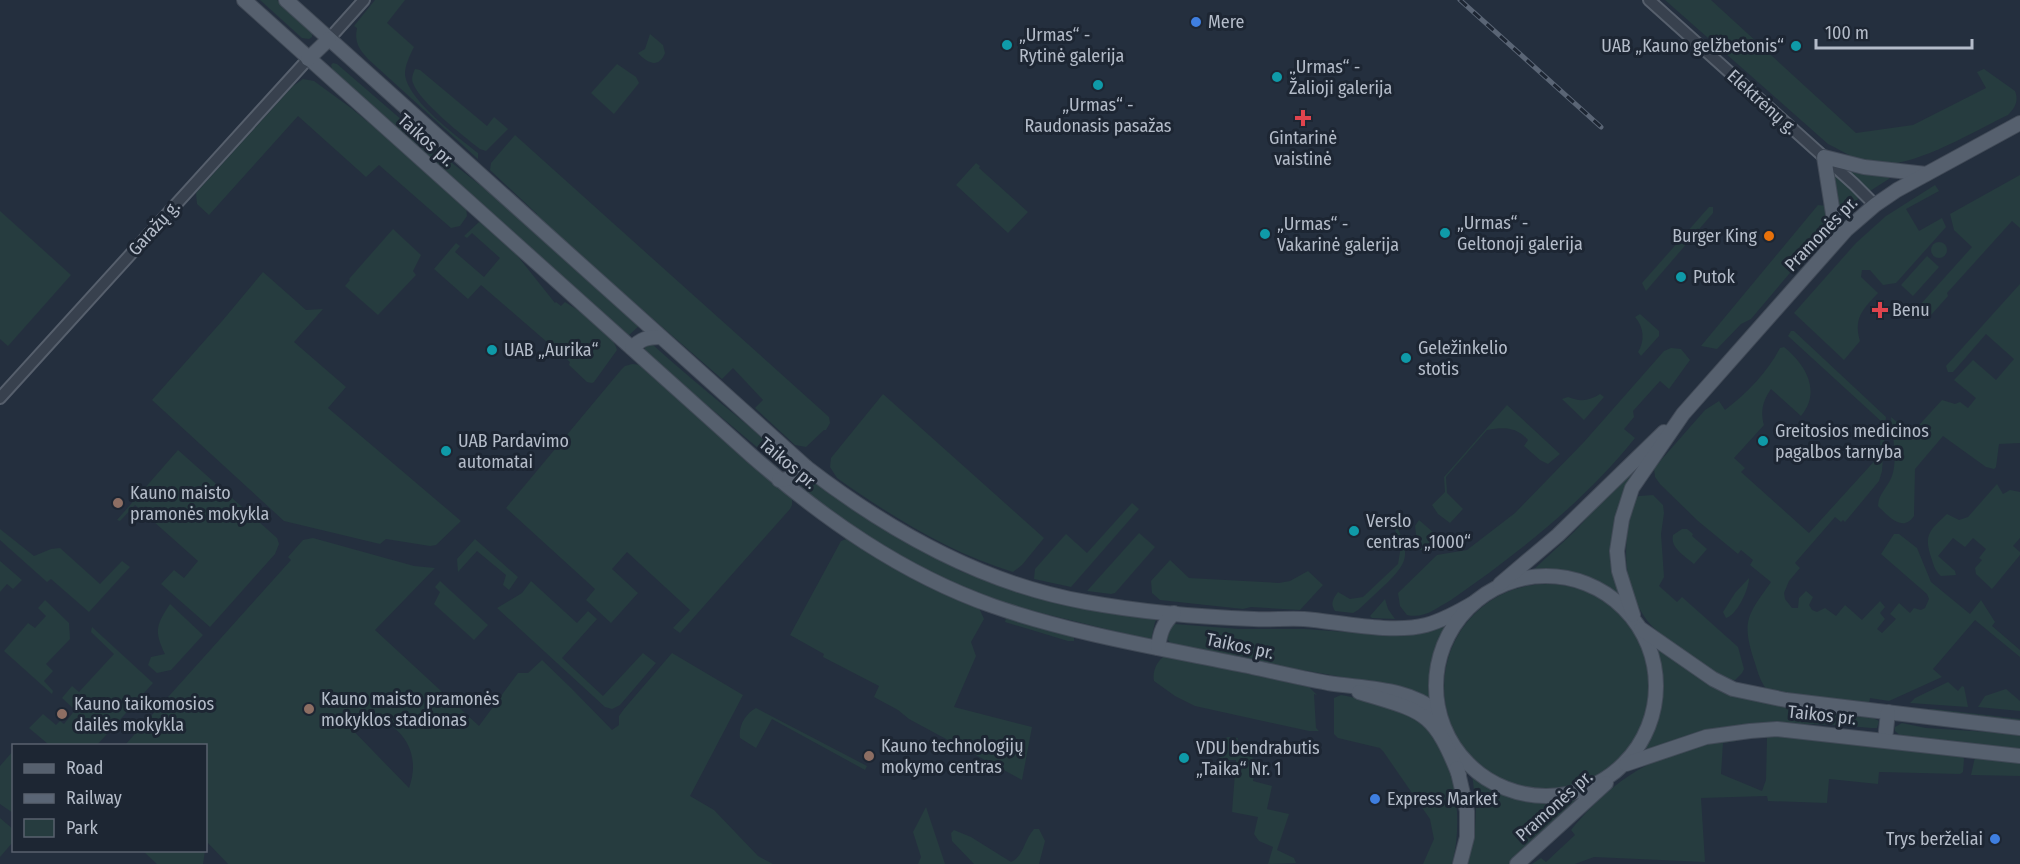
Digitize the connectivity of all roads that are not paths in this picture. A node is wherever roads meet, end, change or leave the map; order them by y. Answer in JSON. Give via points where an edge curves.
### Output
{"nodes":[{"id":1,"x":244,"y":0,"type":"edge"},
{"id":2,"x":286,"y":0,"type":"edge"},
{"id":3,"x":364,"y":0,"type":"edge"},
{"id":4,"x":1649,"y":0,"type":"edge"},
{"id":5,"x":329,"y":39,"type":"junction"},
{"id":6,"x":308,"y":59,"type":"junction"},
{"id":7,"x":2020,"y":123,"type":"edge"},
{"id":8,"x":1824,"y":157,"type":"junction"},
{"id":9,"x":1926,"y":174,"type":"junction"},
{"id":10,"x":1875,"y":205,"type":"junction"},
{"id":11,"x":1832,"y":246,"type":"junction"},
{"id":12,"x":660,"y":337,"type":"junction"},
{"id":13,"x":632,"y":348,"type":"junction"},
{"id":14,"x":0,"y":398,"type":"edge"},
{"id":15,"x":1683,"y":414,"type":"junction"},
{"id":16,"x":806,"y":467,"type":"junction"},
{"id":17,"x":779,"y":480,"type":"junction"},
{"id":18,"x":1536,"y":553,"type":"junction"},
{"id":19,"x":1490,"y":591,"type":"junction"},
{"id":20,"x":1475,"y":602,"type":"junction"},
{"id":21,"x":1174,"y":613,"type":"junction"},
{"id":22,"x":1435,"y":622,"type":"junction"},
{"id":23,"x":1637,"y":625,"type":"junction"},
{"id":24,"x":1158,"y":648,"type":"junction"},
{"id":25,"x":1328,"y":683,"type":"junction"},
{"id":26,"x":1888,"y":712,"type":"junction"},
{"id":27,"x":1439,"y":713,"type":"junction"},
{"id":28,"x":2020,"y":728,"type":"edge"},
{"id":29,"x":1885,"y":740,"type":"junction"},
{"id":30,"x":1453,"y":745,"type":"junction"},
{"id":31,"x":2020,"y":756,"type":"edge"},
{"id":32,"x":1620,"y":769,"type":"junction"},
{"id":33,"x":1459,"y":775,"type":"junction"},
{"id":34,"x":1460,"y":864,"type":"edge"},
{"id":35,"x":1517,"y":864,"type":"edge"}],
"edges":[{"from":1,"to":6,"type":"main road","name":"Taikos pr."},
{"from":2,"to":5,"type":"main road","name":"Taikos pr."},
{"from":3,"to":5,"type":"street"},
{"from":4,"to":8,"type":"street","name":"Elektrėnų g."},
{"from":5,"to":6,"type":"main road"},
{"from":5,"to":12,"type":"main road","name":"Taikos pr."},
{"from":6,"to":13,"type":"main road","name":"Taikos pr."},
{"from":6,"to":14,"type":"street","name":"Garažų g."},
{"from":7,"to":9,"type":"main road","name":"Pramonės pr."},
{"from":8,"to":9,"type":"main road","via":[[1864,167]]},
{"from":8,"to":10,"type":"street","name":"Elektrėnų g."},
{"from":8,"to":11,"type":"main road","via":[[1834,220]]},
{"from":9,"to":10,"type":"main road","name":"Pramonės pr."},
{"from":10,"to":11,"type":"main road","name":"Pramonės pr."},
{"from":11,"to":15,"type":"main road","name":"Pramonės pr."},
{"from":12,"to":13,"type":"main road","via":[[640,340]]},
{"from":12,"to":16,"type":"main road","name":"Taikos pr."},
{"from":13,"to":17,"type":"main road","name":"Taikos pr."},
{"from":15,"to":18,"type":"main road","name":"Pramonės pr."},
{"from":15,"to":23,"type":"main road","name":"Pramonės pr.","via":[[1632,488],[1622,519],[1617,551],[1619,570]]},
{"from":16,"to":17,"type":"main road","via":[[791,479]]},
{"from":16,"to":21,"type":"main road","name":"Taikos pr.","via":[[886,523],[1001,580],[1087,602]]},
{"from":17,"to":24,"type":"main road","name":"Taikos pr.","via":[[873,547],[964,594],[1046,621]]},
{"from":18,"to":19,"type":"main road","name":"Pramonės pr."},
{"from":18,"to":22,"type":"main road","name":"Taikos pr."},
{"from":19,"to":20,"type":"main road"},
{"from":19,"to":23,"type":"main road","via":[[1528,578],[1569,579],[1606,594]]},
{"from":20,"to":22,"type":"main road","name":"Taikos pr."},
{"from":20,"to":27,"type":"main road","via":[[1460,618],[1438,664]]},
{"from":21,"to":22,"type":"main road","name":"Taikos pr.","via":[[1407,628]]},
{"from":21,"to":24,"type":"main road","via":[[1164,623]]},
{"from":23,"to":26,"type":"main road","name":"Taikos pr.","via":[[1733,689],[1786,700]]},
{"from":23,"to":32,"type":"main road","via":[[1653,662],[1655,699],[1645,735]]},
{"from":24,"to":25,"type":"main road","name":"Taikos pr."},
{"from":25,"to":27,"type":"main road","name":"Taikos pr.","via":[[1403,693]]},
{"from":25,"to":33,"type":"main road","via":[[1420,713],[1437,728]]},
{"from":26,"to":28,"type":"main road","name":"Taikos pr."},
{"from":26,"to":29,"type":"main road"},
{"from":27,"to":30,"type":"main road"},
{"from":29,"to":31,"type":"main road","name":"Taikos pr."},
{"from":29,"to":32,"type":"main road","name":"Taikos pr.","via":[[1750,730],[1706,737]]},
{"from":30,"to":32,"type":"main road","via":[[1484,777],[1524,794],[1569,794],[1590,788]]},
{"from":30,"to":33,"type":"main road"},
{"from":32,"to":35,"type":"main road","name":"Pramonės pr."},
{"from":33,"to":34,"type":"main road","via":[[1467,811],[1467,837]]}]}
